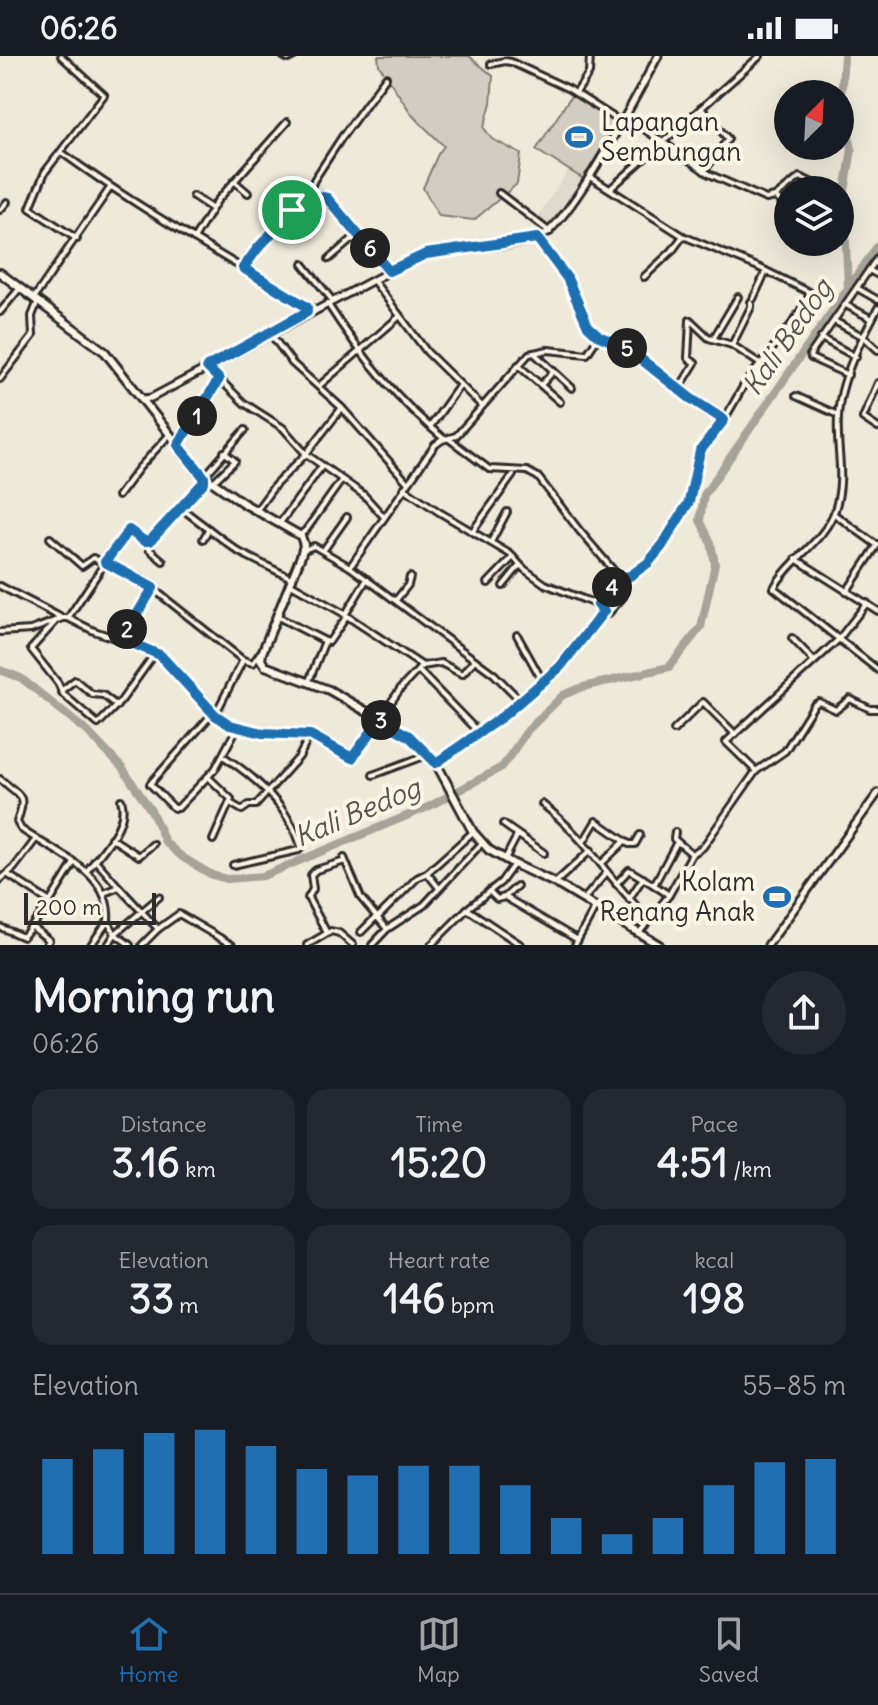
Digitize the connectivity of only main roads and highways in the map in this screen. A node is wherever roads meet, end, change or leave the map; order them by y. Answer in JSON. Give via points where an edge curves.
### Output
{"nodes":[{"id":1,"x":0,"y":273,"type":"edge"},
{"id":2,"x":659,"y":945,"type":"edge"}],
"edges":[{"from":1,"to":2,"type":"main road","via":[[101,348],[148,400],[204,477],[300,536],[303,552],[263,648],[261,660],[268,668],[338,694],[409,736],[436,763],[482,843]]}]}
